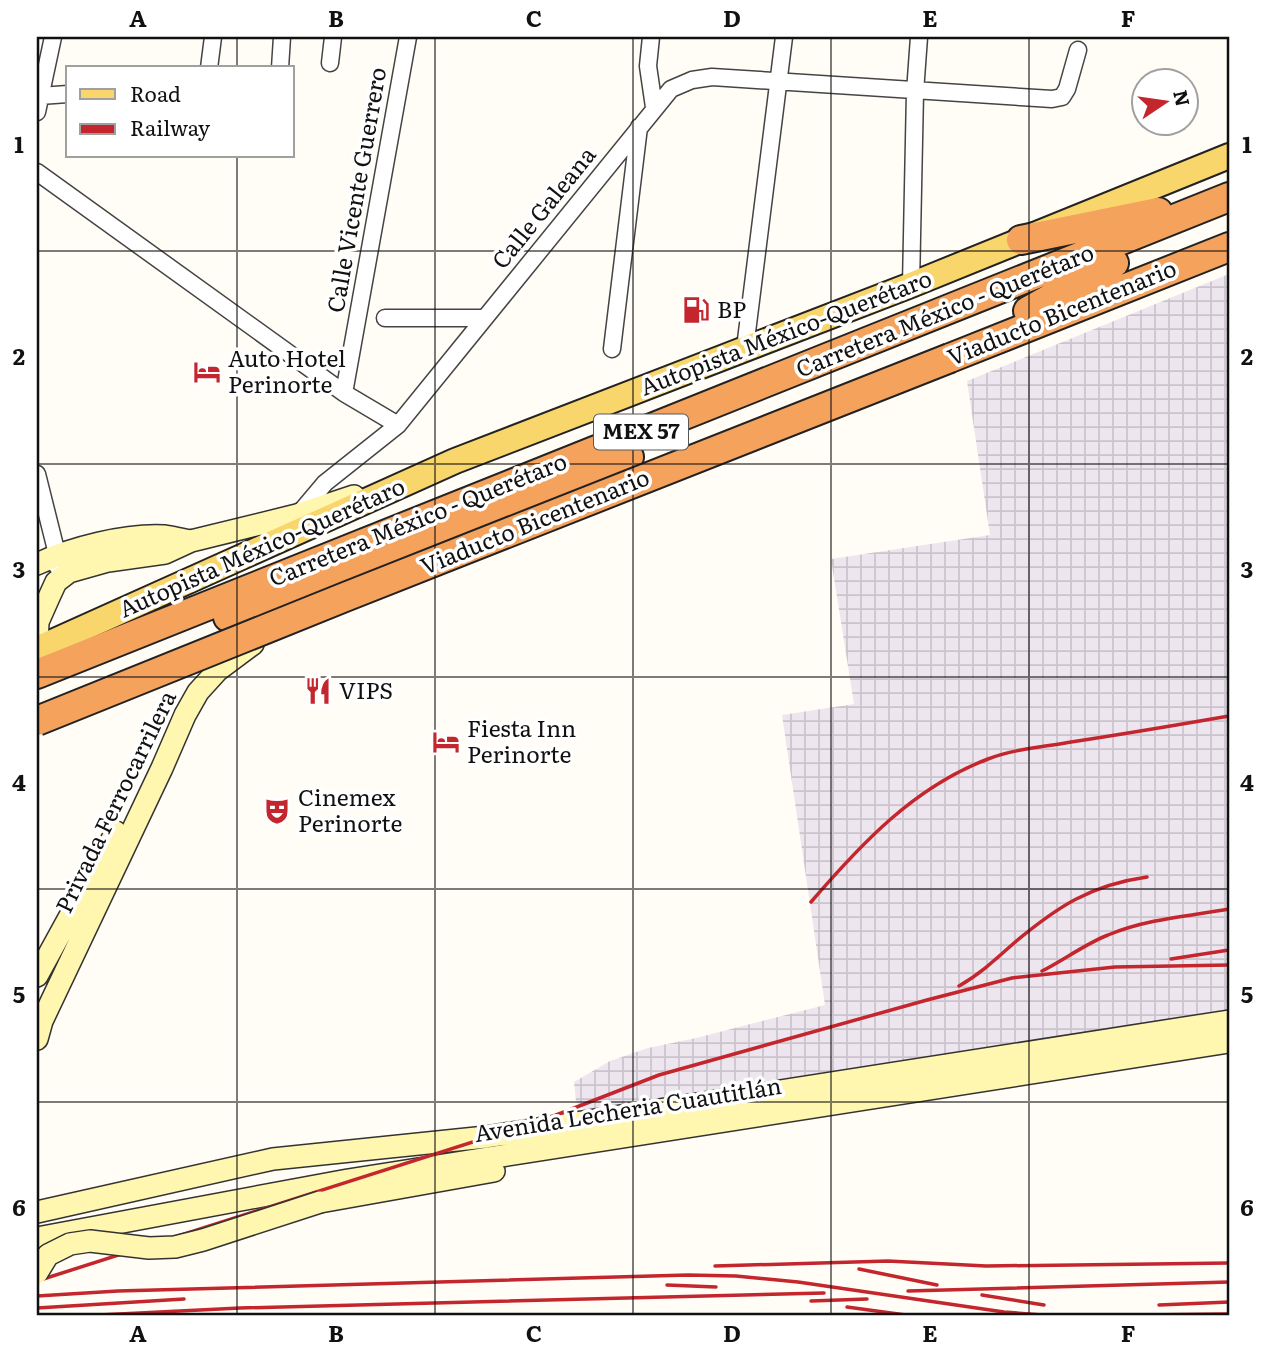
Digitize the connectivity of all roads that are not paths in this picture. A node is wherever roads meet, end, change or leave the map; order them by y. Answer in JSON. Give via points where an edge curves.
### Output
{"nodes":[{"id":1,"x":53,"y":37,"type":"edge"},
{"id":2,"x":213,"y":37,"type":"edge"},
{"id":3,"x":282,"y":37,"type":"edge"},
{"id":4,"x":332,"y":37,"type":"edge"},
{"id":5,"x":408,"y":37,"type":"edge"},
{"id":6,"x":651,"y":37,"type":"edge"},
{"id":7,"x":784,"y":37,"type":"edge"},
{"id":8,"x":919,"y":37,"type":"edge"},
{"id":9,"x":1078,"y":50,"type":"dead end"},
{"id":10,"x":330,"y":64,"type":"dead end"},
{"id":11,"x":209,"y":66,"type":"edge"},
{"id":12,"x":280,"y":66,"type":"edge"},
{"id":13,"x":779,"y":81,"type":"junction"},
{"id":14,"x":915,"y":92,"type":"junction"},
{"id":15,"x":66,"y":95,"type":"edge"},
{"id":16,"x":38,"y":104,"type":"edge"},
{"id":17,"x":654,"y":107,"type":"junction"},
{"id":18,"x":639,"y":127,"type":"junction"},
{"id":19,"x":1229,"y":156,"type":"edge"},
{"id":20,"x":37,"y":172,"type":"edge"},
{"id":21,"x":1229,"y":197,"type":"edge"},
{"id":22,"x":1229,"y":216,"type":"edge"},
{"id":23,"x":1021,"y":240,"type":"junction"},
{"id":24,"x":1229,"y":247,"type":"edge"},
{"id":25,"x":1229,"y":255,"type":"edge"},
{"id":26,"x":1114,"y":263,"type":"junction"},
{"id":27,"x":911,"y":285,"type":"junction"},
{"id":28,"x":385,"y":318,"type":"dead end"},
{"id":29,"x":484,"y":318,"type":"junction"},
{"id":30,"x":744,"y":348,"type":"junction"},
{"id":31,"x":612,"y":349,"type":"dead end"},
{"id":32,"x":890,"y":385,"type":"junction"},
{"id":33,"x":344,"y":393,"type":"junction"},
{"id":34,"x":398,"y":425,"type":"junction"},
{"id":35,"x":37,"y":474,"type":"edge"},
{"id":36,"x":626,"y":496,"type":"junction"},
{"id":37,"x":293,"y":526,"type":"junction"},
{"id":38,"x":191,"y":541,"type":"junction"},
{"id":39,"x":57,"y":554,"type":"junction"},
{"id":40,"x":37,"y":564,"type":"edge"},
{"id":41,"x":353,"y":568,"type":"junction"},
{"id":42,"x":57,"y":582,"type":"junction"},
{"id":43,"x":253,"y":644,"type":"junction"},
{"id":44,"x":42,"y":655,"type":"edge"},
{"id":45,"x":37,"y":721,"type":"edge"},
{"id":46,"x":37,"y":734,"type":"edge"},
{"id":47,"x":163,"y":768,"type":"junction"},
{"id":48,"x":39,"y":960,"type":"edge"},
{"id":49,"x":1229,"y":1021,"type":"edge"},
{"id":50,"x":37,"y":1039,"type":"edge"},
{"id":51,"x":1229,"y":1042,"type":"edge"},
{"id":52,"x":555,"y":1149,"type":"junction"},
{"id":53,"x":37,"y":1212,"type":"edge"},
{"id":54,"x":37,"y":1238,"type":"edge"},
{"id":55,"x":37,"y":1273,"type":"edge"}],
"edges":[{"from":1,"to":16,"type":"street"},
{"from":2,"to":11,"type":"street"},
{"from":3,"to":12,"type":"street"},
{"from":4,"to":10,"type":"street"},
{"from":5,"to":33,"type":"street","name":"Calle Vicente Guerrero"},
{"from":6,"to":17,"type":"street","via":[[648,66]]},
{"from":7,"to":13,"type":"street"},
{"from":8,"to":14,"type":"street"},
{"from":9,"to":14,"type":"street","name":"Calle Galeana","via":[[1067,89],[1052,99]]},
{"from":13,"to":14,"type":"street","name":"Calle Galeana"},
{"from":13,"to":17,"type":"street","name":"Calle Galeana","via":[[692,80],[671,89]]},
{"from":13,"to":30,"type":"street"},
{"from":14,"to":27,"type":"street"},
{"from":15,"to":16,"type":"street"},
{"from":17,"to":18,"type":"street","name":"Calle Galeana"},
{"from":18,"to":29,"type":"street","name":"Calle Galeana"},
{"from":18,"to":31,"type":"street"},
{"from":19,"to":23,"type":"main road","name":"Autopista México-Querétaro"},
{"from":20,"to":33,"type":"street"},
{"from":21,"to":23,"type":"highway"},
{"from":21,"to":44,"type":"highway","name":"Carretera México - Querétaro","number":"MEX 57"},
{"from":22,"to":26,"type":"highway","name":"Carretera México - Querétaro","number":"MEX 57"},
{"from":23,"to":27,"type":"main road","name":"Autopista México-Querétaro"},
{"from":24,"to":32,"type":"highway","name":"Viaducto Bicentenario","bridge":true},
{"from":25,"to":32,"type":"main road"},
{"from":26,"to":32,"type":"highway"},
{"from":26,"to":41,"type":"highway","name":"Carretera México - Querétaro","number":"MEX 57"},
{"from":27,"to":30,"type":"main road","name":"Autopista México-Querétaro"},
{"from":28,"to":29,"type":"street"},
{"from":29,"to":34,"type":"street","name":"Calle Galeana"},
{"from":30,"to":37,"type":"main road","name":"Autopista México-Querétaro"},
{"from":32,"to":36,"type":"main road"},
{"from":32,"to":45,"type":"highway","name":"Viaducto Bicentenario","bridge":true},
{"from":33,"to":34,"type":"street"},
{"from":34,"to":37,"type":"street","name":"Calle Galeana","via":[[325,483]]},
{"from":35,"to":39,"type":"street"},
{"from":36,"to":41,"type":"highway"},
{"from":36,"to":43,"type":"main road"},
{"from":37,"to":38,"type":"main road"},
{"from":37,"to":44,"type":"main road","name":"Autopista México-Querétaro"},
{"from":38,"to":39,"type":"main road","via":[[164,536],[123,539]]},
{"from":38,"to":42,"type":"main road","via":[[165,553],[82,567]]},
{"from":39,"to":40,"type":"main road"},
{"from":39,"to":42,"type":"street"},
{"from":41,"to":44,"type":"highway","name":"Carretera México - Querétaro","number":"MEX 57"},
{"from":42,"to":44,"type":"main road"},
{"from":43,"to":46,"type":"main road"},
{"from":43,"to":47,"type":"main road","name":"Privada Ferrocarrilera","via":[[198,692]]},
{"from":47,"to":48,"type":"main road","via":[[128,810]]},
{"from":47,"to":50,"type":"main road","name":"Privada Ferrocarrilera"},
{"from":49,"to":53,"type":"main road","name":"Avenida Lecheria Cuautitlán","via":[[486,1137],[273,1159]]},
{"from":51,"to":52,"type":"main road","name":"Avenida Lecheria Cuautitlán"},
{"from":52,"to":54,"type":"main road","name":"Avenida Lecheria Cuautitlán","via":[[348,1180]]},
{"from":52,"to":55,"type":"main road","bridge":true,"via":[[500,1170],[320,1202],[175,1247],[90,1241],[70,1244],[48,1255]]}]}
